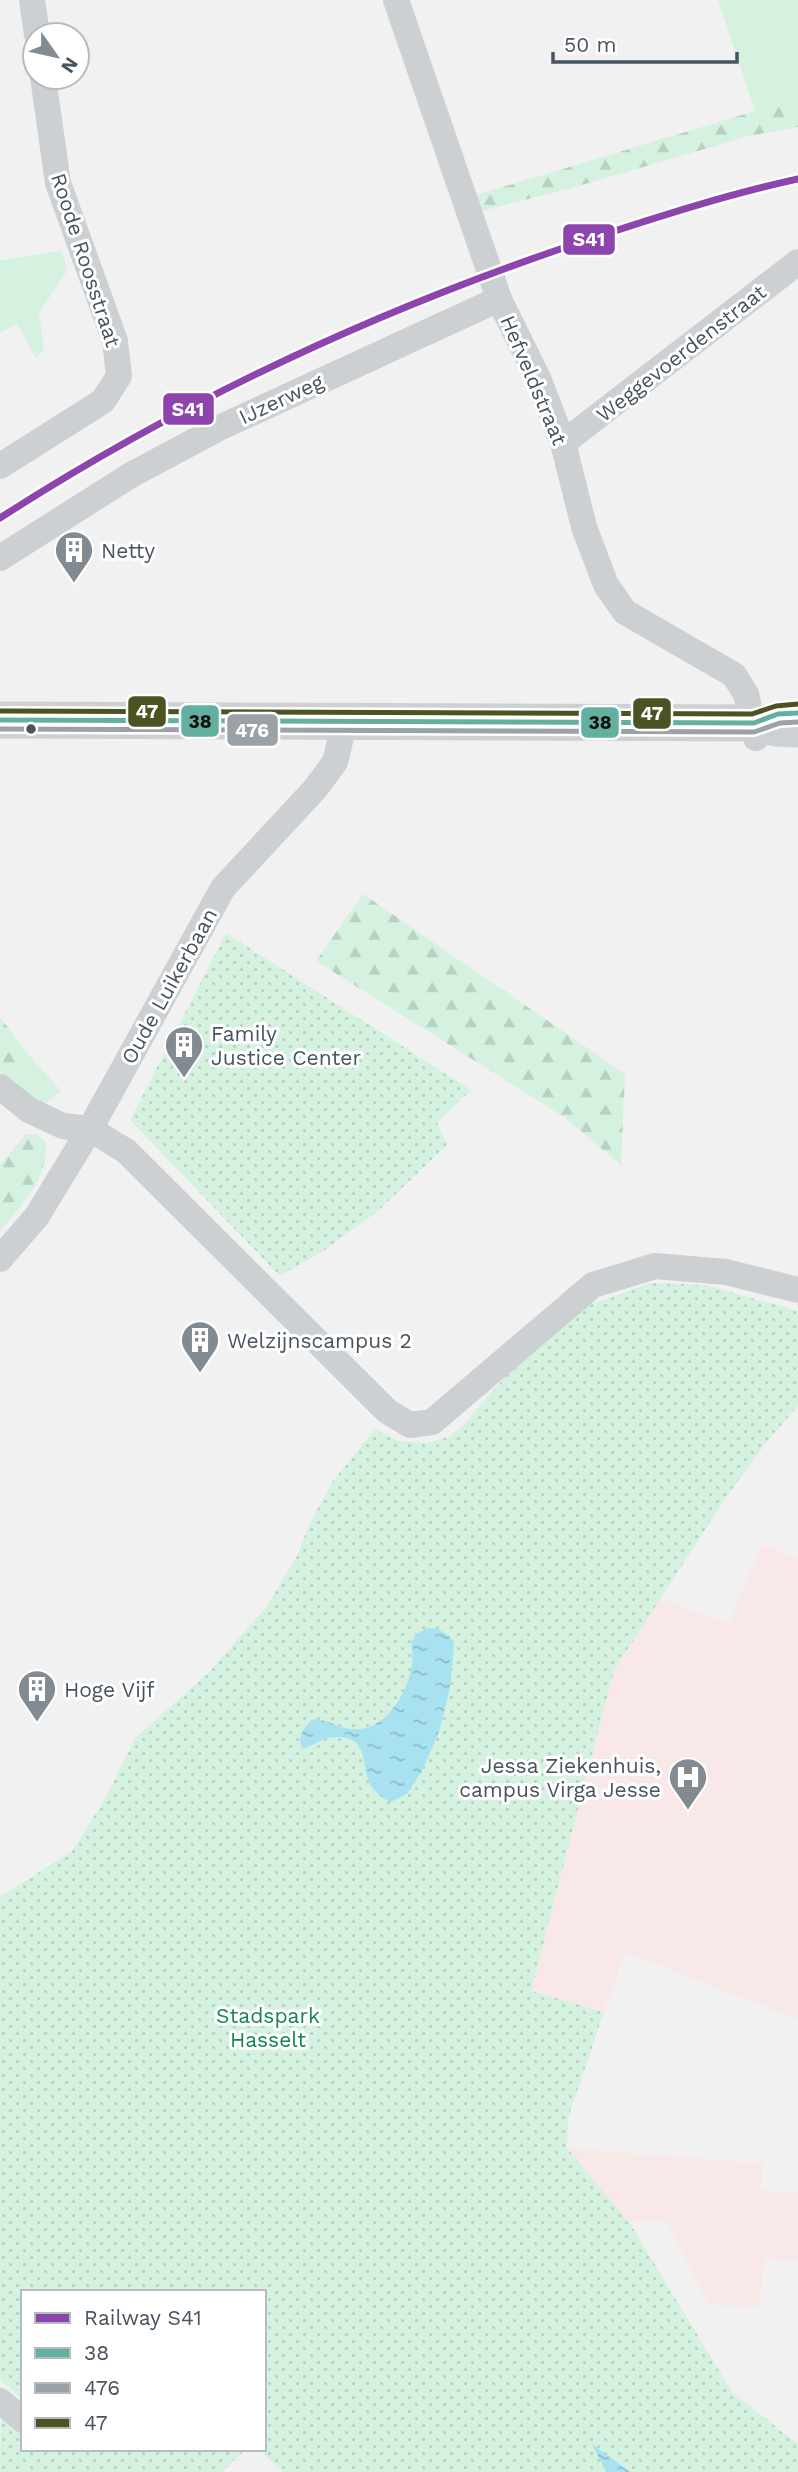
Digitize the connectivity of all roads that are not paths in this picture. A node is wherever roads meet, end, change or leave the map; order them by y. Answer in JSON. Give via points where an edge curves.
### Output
{"nodes":[{"id":1,"x":32,"y":0,"type":"edge"},
{"id":2,"x":396,"y":0,"type":"edge"},
{"id":3,"x":35,"y":21,"type":"edge"},
{"id":4,"x":45,"y":91,"type":"edge"},
{"id":5,"x":798,"y":262,"type":"edge"},
{"id":6,"x":499,"y":299,"type":"junction"},
{"id":7,"x":563,"y":443,"type":"junction"},
{"id":8,"x":0,"y":466,"type":"edge"},
{"id":9,"x":0,"y":558,"type":"edge"},
{"id":10,"x":798,"y":713,"type":"edge"},
{"id":11,"x":0,"y":720,"type":"edge"},
{"id":12,"x":345,"y":721,"type":"junction"},
{"id":13,"x":798,"y":729,"type":"edge"},
{"id":14,"x":755,"y":732,"type":"junction"},
{"id":15,"x":0,"y":1087,"type":"edge"},
{"id":16,"x":90,"y":1129,"type":"junction"},
{"id":17,"x":0,"y":1259,"type":"edge"},
{"id":18,"x":798,"y":1290,"type":"edge"},
{"id":19,"x":0,"y":2401,"type":"edge"},
{"id":20,"x":21,"y":2418,"type":"edge"}],
"edges":[{"from":1,"to":3,"type":"street"},
{"from":2,"to":6,"type":"street","name":"Hefveldstraat"},
{"from":4,"to":8,"type":"street","name":"Roode Roosstraat","via":[[58,183],[115,341],[119,376],[103,401]]},
{"from":5,"to":7,"type":"street","name":"Weggevoerdenstraat"},
{"from":6,"to":7,"type":"street","name":"Hefveldstraat","via":[[538,378]]},
{"from":6,"to":9,"type":"street","name":"IJzerweg","via":[[219,428],[131,475]]},
{"from":7,"to":14,"type":"street","name":"Hefveldstraat","via":[[584,527],[606,585],[625,612],[734,675],[743,687]]},
{"from":10,"to":14,"type":"main road","via":[[778,714]]},
{"from":11,"to":12,"type":"main road"},
{"from":12,"to":14,"type":"main road"},
{"from":12,"to":16,"type":"street","name":"Oude Luikerbaan","via":[[331,767],[315,789],[223,888]]},
{"from":13,"to":14,"type":"main road"},
{"from":15,"to":16,"type":"street","via":[[29,1110],[63,1126]]},
{"from":16,"to":17,"type":"street","name":"Oude Luikerbaan","via":[[37,1216]]},
{"from":16,"to":18,"type":"street","via":[[126,1151],[387,1411],[410,1425],[432,1422],[593,1285],[655,1266],[726,1272]]},
{"from":19,"to":20,"type":"street"}]}
